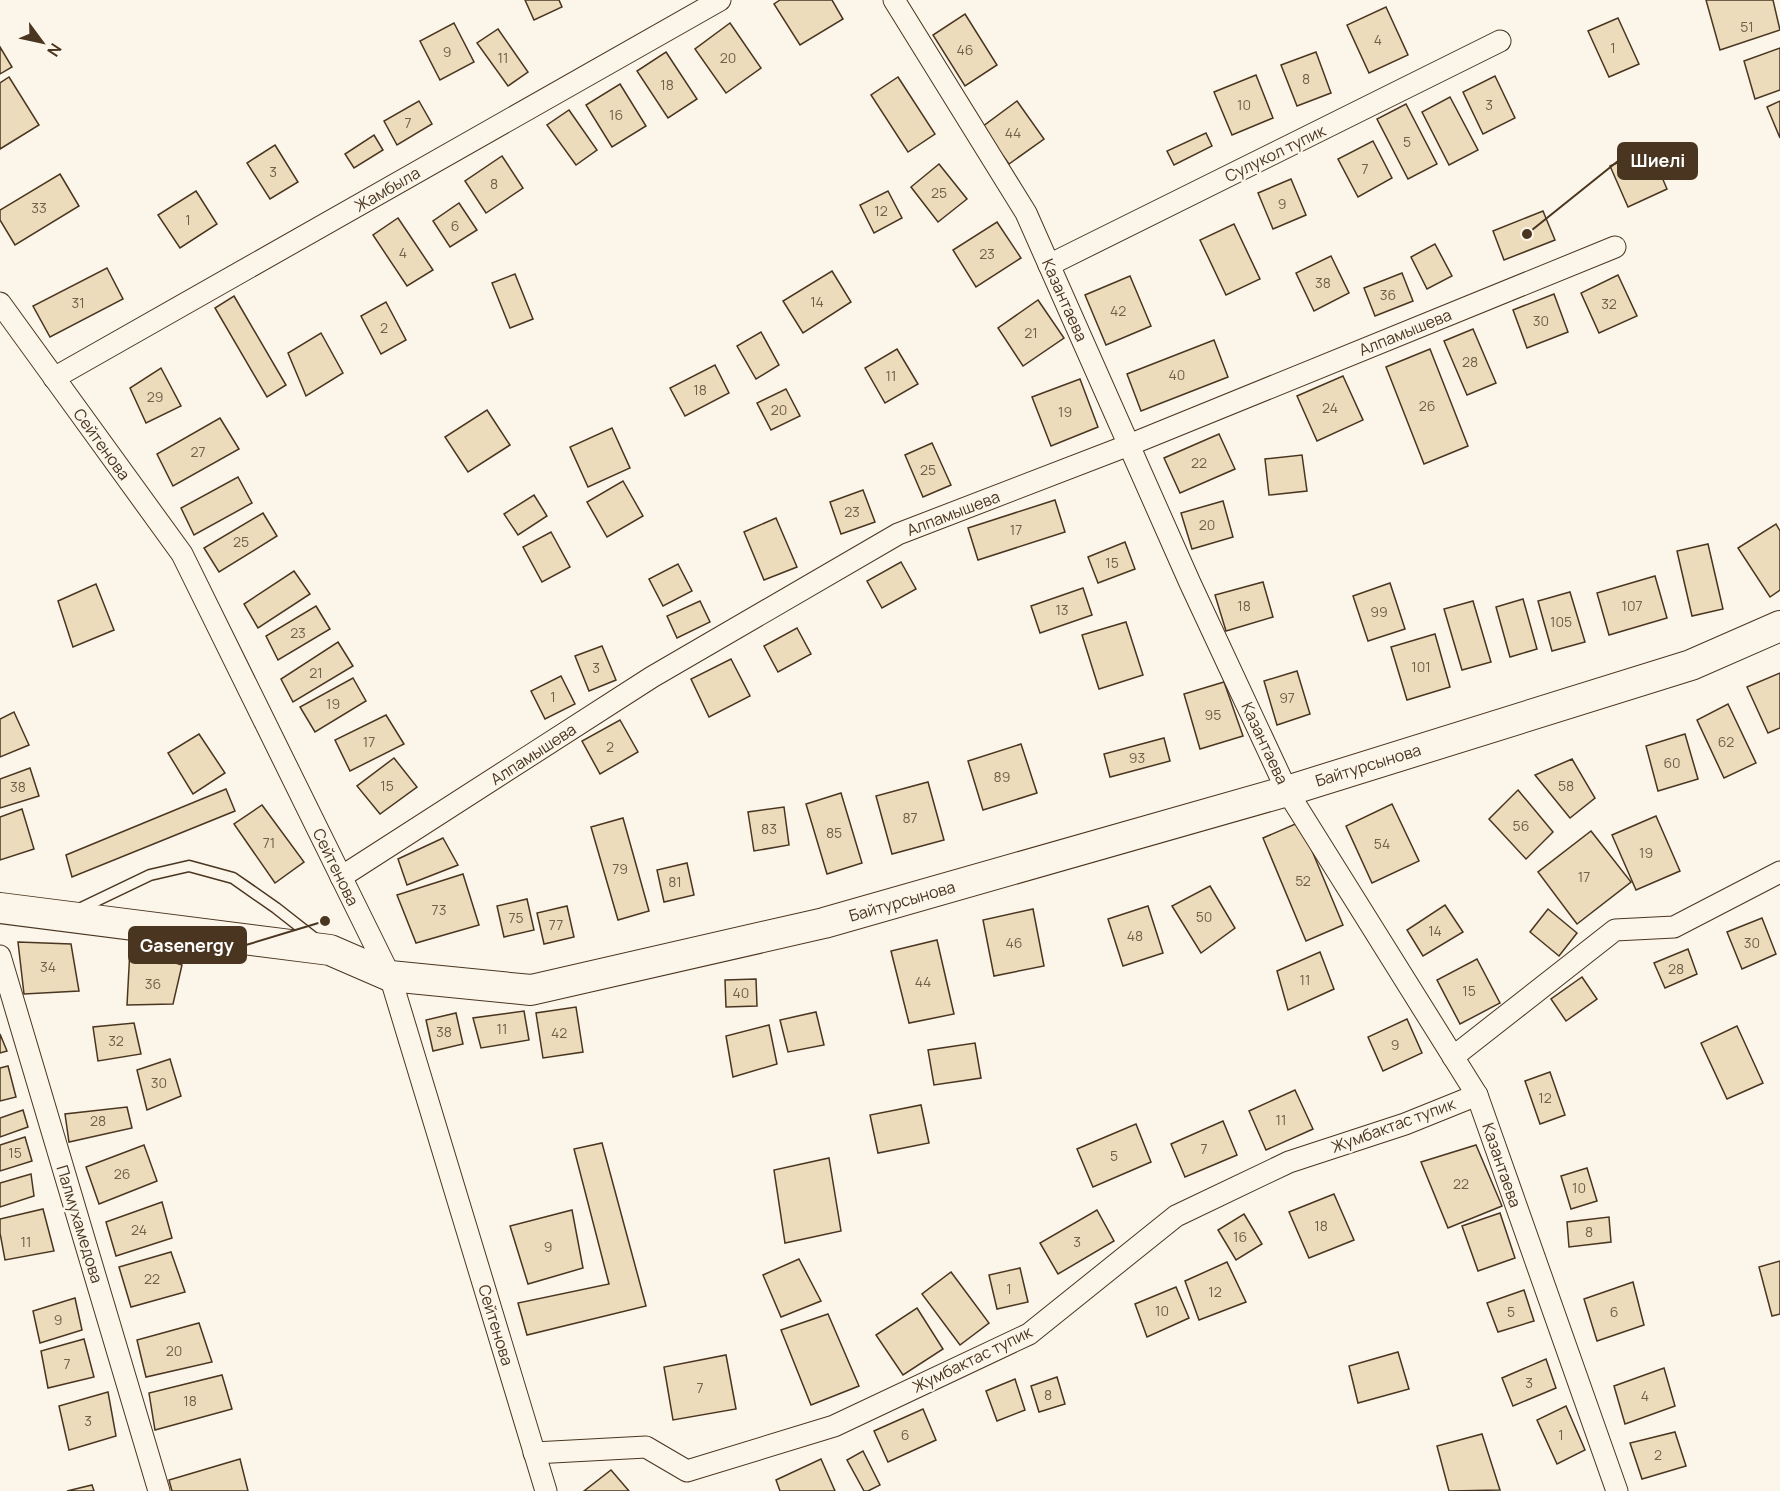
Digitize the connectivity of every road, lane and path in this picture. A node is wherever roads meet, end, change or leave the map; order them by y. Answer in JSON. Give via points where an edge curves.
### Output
{"nodes":[{"id":1,"x":720,"y":0,"type":"edge"},
{"id":2,"x":894,"y":0,"type":"edge"},
{"id":3,"x":1500,"y":41,"type":"dead end"},
{"id":4,"x":1616,"y":247,"type":"dead end"},
{"id":5,"x":1049,"y":265,"type":"junction"},
{"id":6,"x":0,"y":303,"type":"edge"},
{"id":7,"x":54,"y":378,"type":"junction"},
{"id":8,"x":1129,"y":445,"type":"junction"},
{"id":9,"x":1780,"y":626,"type":"edge"},
{"id":10,"x":1287,"y":791,"type":"junction"},
{"id":11,"x":1780,"y":872,"type":"edge"},
{"id":12,"x":341,"y":877,"type":"junction"},
{"id":13,"x":0,"y":908,"type":"edge"},
{"id":14,"x":63,"y":917,"type":"junction"},
{"id":15,"x":330,"y":950,"type":"junction"},
{"id":16,"x":0,"y":956,"type":"edge"},
{"id":17,"x":390,"y":976,"type":"junction"},
{"id":18,"x":1453,"y":1057,"type":"junction"},
{"id":19,"x":1477,"y":1095,"type":"junction"},
{"id":20,"x":534,"y":1453,"type":"junction"},
{"id":21,"x":159,"y":1491,"type":"edge"},
{"id":22,"x":546,"y":1491,"type":"edge"},
{"id":23,"x":1617,"y":1491,"type":"edge"}],
"edges":[{"from":1,"to":7,"type":"street","name":"Жамбыла"},
{"from":2,"to":5,"type":"street","name":"Казантаева","via":[[1026,213]]},
{"from":3,"to":5,"type":"street","name":"Сулукол тупик"},
{"from":4,"to":8,"type":"street","name":"Алпамышева"},
{"from":5,"to":8,"type":"street","name":"Казантаева"},
{"from":6,"to":7,"type":"street","name":"Сейтенова"},
{"from":7,"to":12,"type":"street","name":"Сейтенова","via":[[182,554]]},
{"from":8,"to":10,"type":"street","name":"Казантаева"},
{"from":8,"to":12,"type":"street","name":"Алпамышева","via":[[898,534],[652,677]]},
{"from":9,"to":10,"type":"main road","name":"Байтурсынова","via":[[1692,665]]},
{"from":10,"to":17,"type":"main road","name":"Байтурсынова","via":[[824,923],[531,990]]},
{"from":10,"to":18,"type":"street","name":"Казантаева"},
{"from":11,"to":18,"type":"street","via":[[1674,927],[1615,930]]},
{"from":12,"to":17,"type":"street","name":"Сейтенова"},
{"from":13,"to":14,"type":"main road","name":"Байтурсынова"},
{"from":14,"to":15,"type":"main road","name":"Байтурсынова"},
{"from":14,"to":15,"type":"lane","via":[[150,875],[189,866],[233,878]]},
{"from":15,"to":17,"type":"main road","name":"Байтурсынова"},
{"from":16,"to":21,"type":"street","name":"Палмухамедова"},
{"from":17,"to":20,"type":"street","name":"Сейтенова"},
{"from":18,"to":19,"type":"street","name":"Казантаева"},
{"from":19,"to":20,"type":"street","name":"Жумбактас тупик","via":[[1405,1124],[1289,1161],[1176,1216],[1029,1334],[834,1426],[687,1471],[646,1447]]},
{"from":19,"to":23,"type":"street","name":"Казантаева"},
{"from":20,"to":22,"type":"street","name":"Сейтенова"}]}
